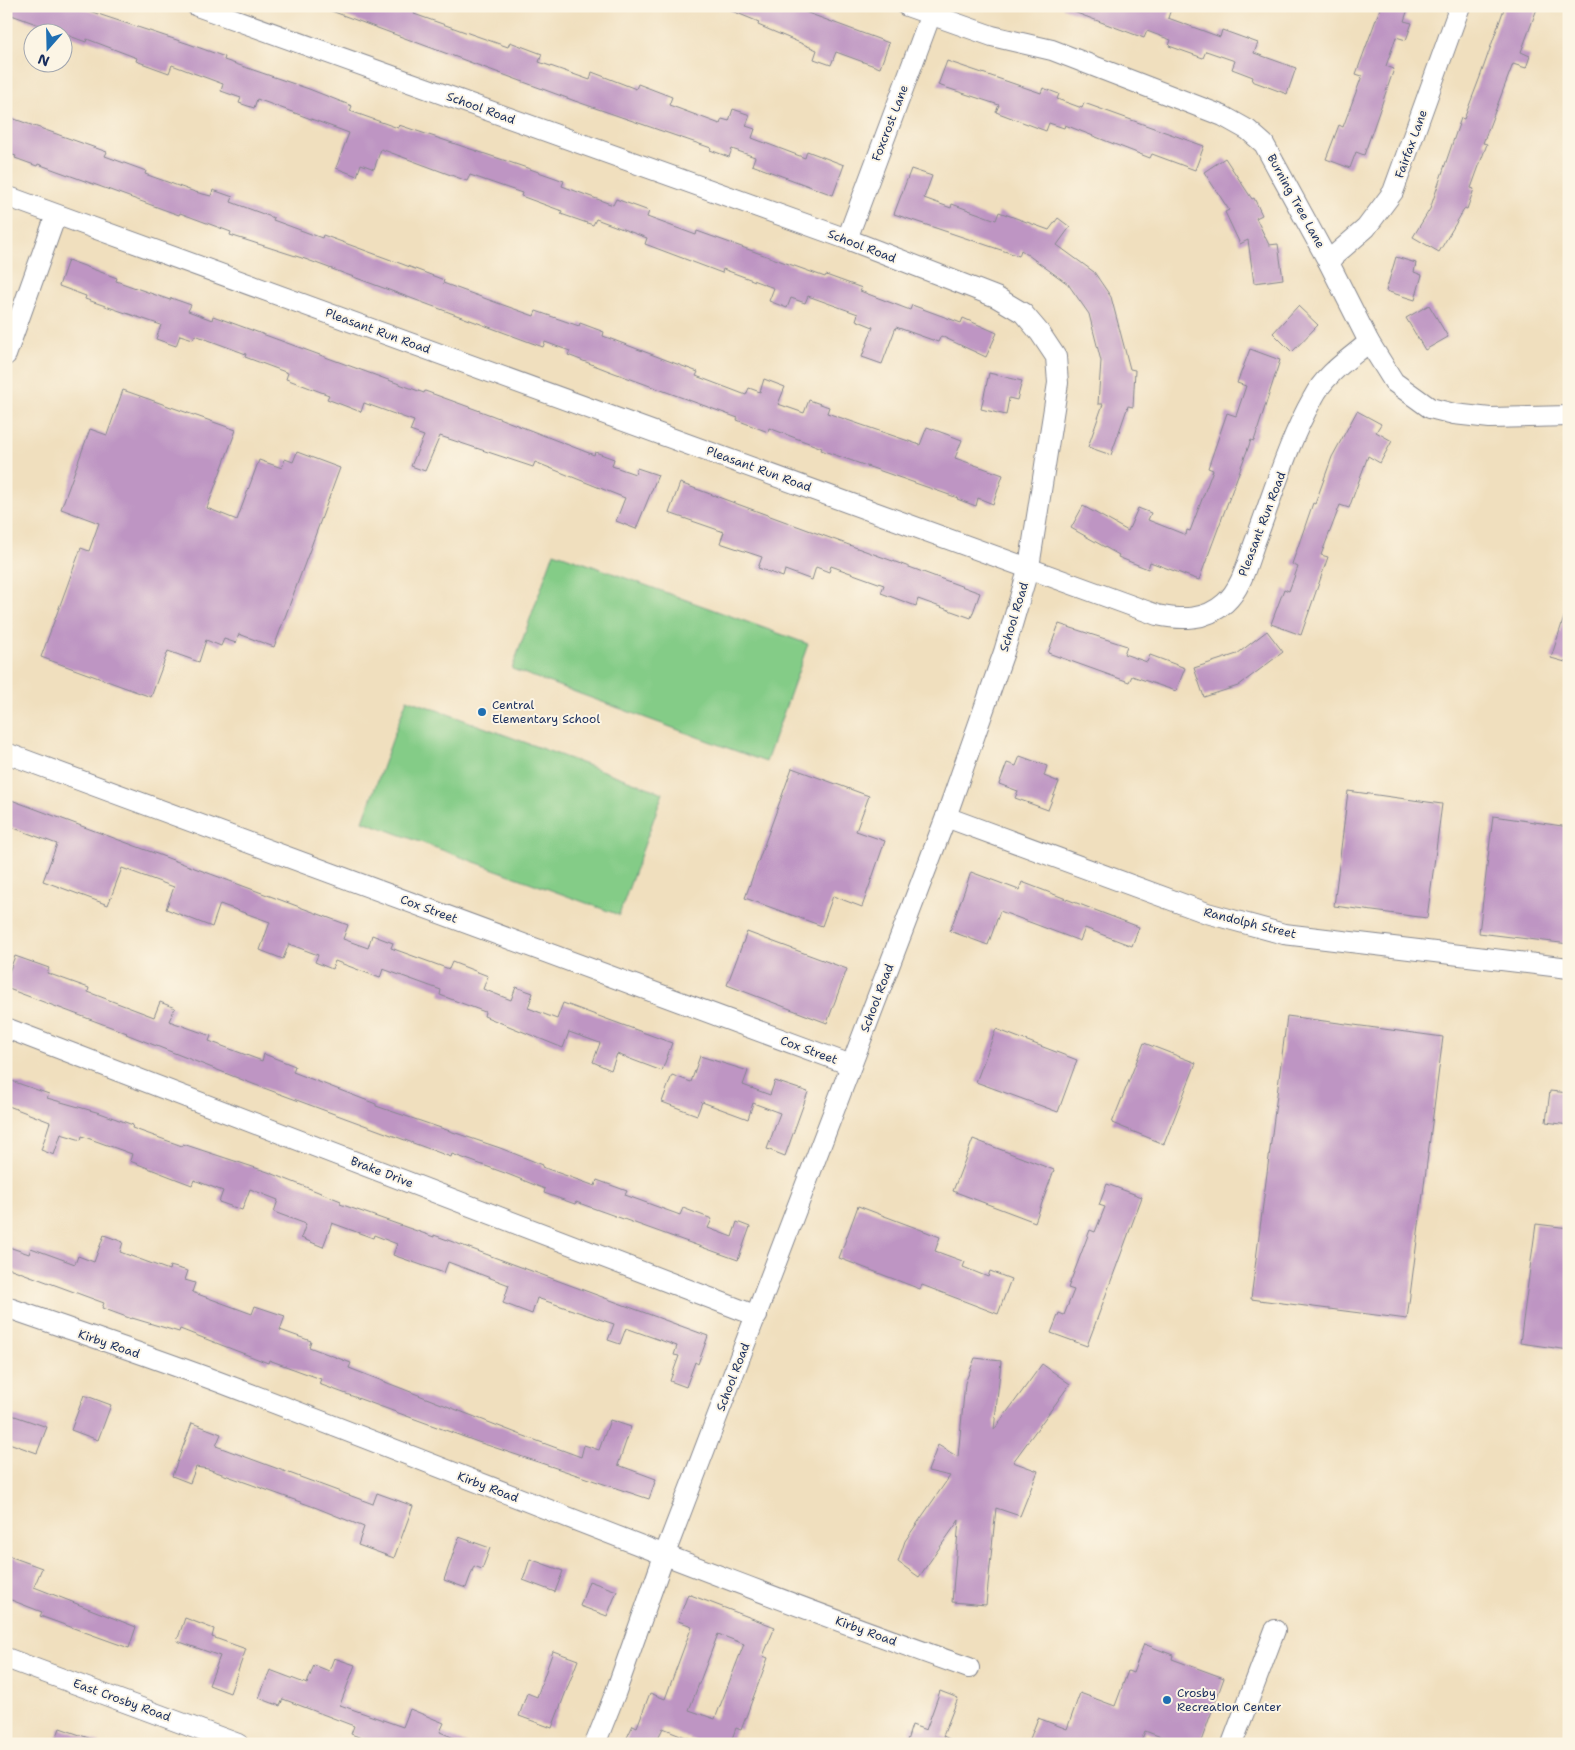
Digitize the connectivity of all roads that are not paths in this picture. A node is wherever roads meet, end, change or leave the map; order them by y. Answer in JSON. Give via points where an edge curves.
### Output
{"nodes":[{"id":1,"x":197,"y":6,"type":"edge"},
{"id":2,"x":907,"y":6,"type":"edge"},
{"id":3,"x":1460,"y":6,"type":"edge"},
{"id":4,"x":932,"y":11,"type":"edge"},
{"id":5,"x":6,"y":196,"type":"edge"},
{"id":6,"x":56,"y":215,"type":"junction"},
{"id":7,"x":847,"y":239,"type":"junction"},
{"id":8,"x":1328,"y":261,"type":"junction"},
{"id":9,"x":1369,"y":342,"type":"junction"},
{"id":10,"x":6,"y":355,"type":"edge"},
{"id":11,"x":1569,"y":416,"type":"edge"},
{"id":12,"x":1030,"y":567,"type":"junction"},
{"id":13,"x":6,"y":753,"type":"edge"},
{"id":14,"x":946,"y":817,"type":"junction"},
{"id":15,"x":1569,"y":968,"type":"edge"},
{"id":16,"x":6,"y":1028,"type":"edge"},
{"id":17,"x":851,"y":1065,"type":"junction"},
{"id":18,"x":6,"y":1307,"type":"edge"},
{"id":19,"x":757,"y":1316,"type":"junction"},
{"id":20,"x":664,"y":1556,"type":"junction"},
{"id":21,"x":1275,"y":1630,"type":"dead end"},
{"id":22,"x":6,"y":1658,"type":"edge"},
{"id":23,"x":969,"y":1668,"type":"dead end"},
{"id":24,"x":238,"y":1744,"type":"edge"},
{"id":25,"x":595,"y":1744,"type":"edge"},
{"id":26,"x":1232,"y":1744,"type":"edge"}],
"edges":[{"from":1,"to":7,"type":"street","name":"School Road"},
{"from":2,"to":4,"type":"street","name":"Burning Tree Lane"},
{"from":3,"to":8,"type":"street","name":"Fairfax Lane","via":[[1393,192],[1366,228]]},
{"from":4,"to":7,"type":"street","name":"Foxcrost Lane"},
{"from":4,"to":8,"type":"street","name":"Burning Tree Lane","via":[[992,36],[1052,50],[1223,116],[1248,130],[1264,144]]},
{"from":5,"to":6,"type":"street","name":"Pleasant Run Road"},
{"from":6,"to":10,"type":"street"},
{"from":6,"to":12,"type":"street","name":"Pleasant Run Road"},
{"from":7,"to":12,"type":"street","name":"School Road","via":[[1010,305],[1023,313],[1056,357],[1058,383]]},
{"from":8,"to":9,"type":"street","name":"Burning Tree Lane"},
{"from":9,"to":11,"type":"street","name":"Burning Tree Lane","via":[[1394,382],[1430,408],[1490,418]]},
{"from":9,"to":12,"type":"street","name":"Pleasant Run Road","via":[[1334,371],[1313,397],[1239,584],[1225,603],[1199,617],[1178,620]]},
{"from":12,"to":14,"type":"street","name":"School Road"},
{"from":13,"to":17,"type":"street","name":"Cox Street"},
{"from":14,"to":15,"type":"street","name":"Randolph Street","via":[[1207,913],[1284,934]]},
{"from":14,"to":17,"type":"street","name":"School Road"},
{"from":16,"to":19,"type":"street","name":"Brake Drive"},
{"from":17,"to":19,"type":"street","name":"School Road"},
{"from":18,"to":20,"type":"street","name":"Kirby Road","via":[[233,1387]]},
{"from":19,"to":20,"type":"street","name":"School Road"},
{"from":20,"to":23,"type":"street","name":"Kirby Road"},
{"from":20,"to":25,"type":"street","name":"School Road"},
{"from":21,"to":26,"type":"street"},
{"from":22,"to":24,"type":"street","name":"East Crosby Road"}]}
